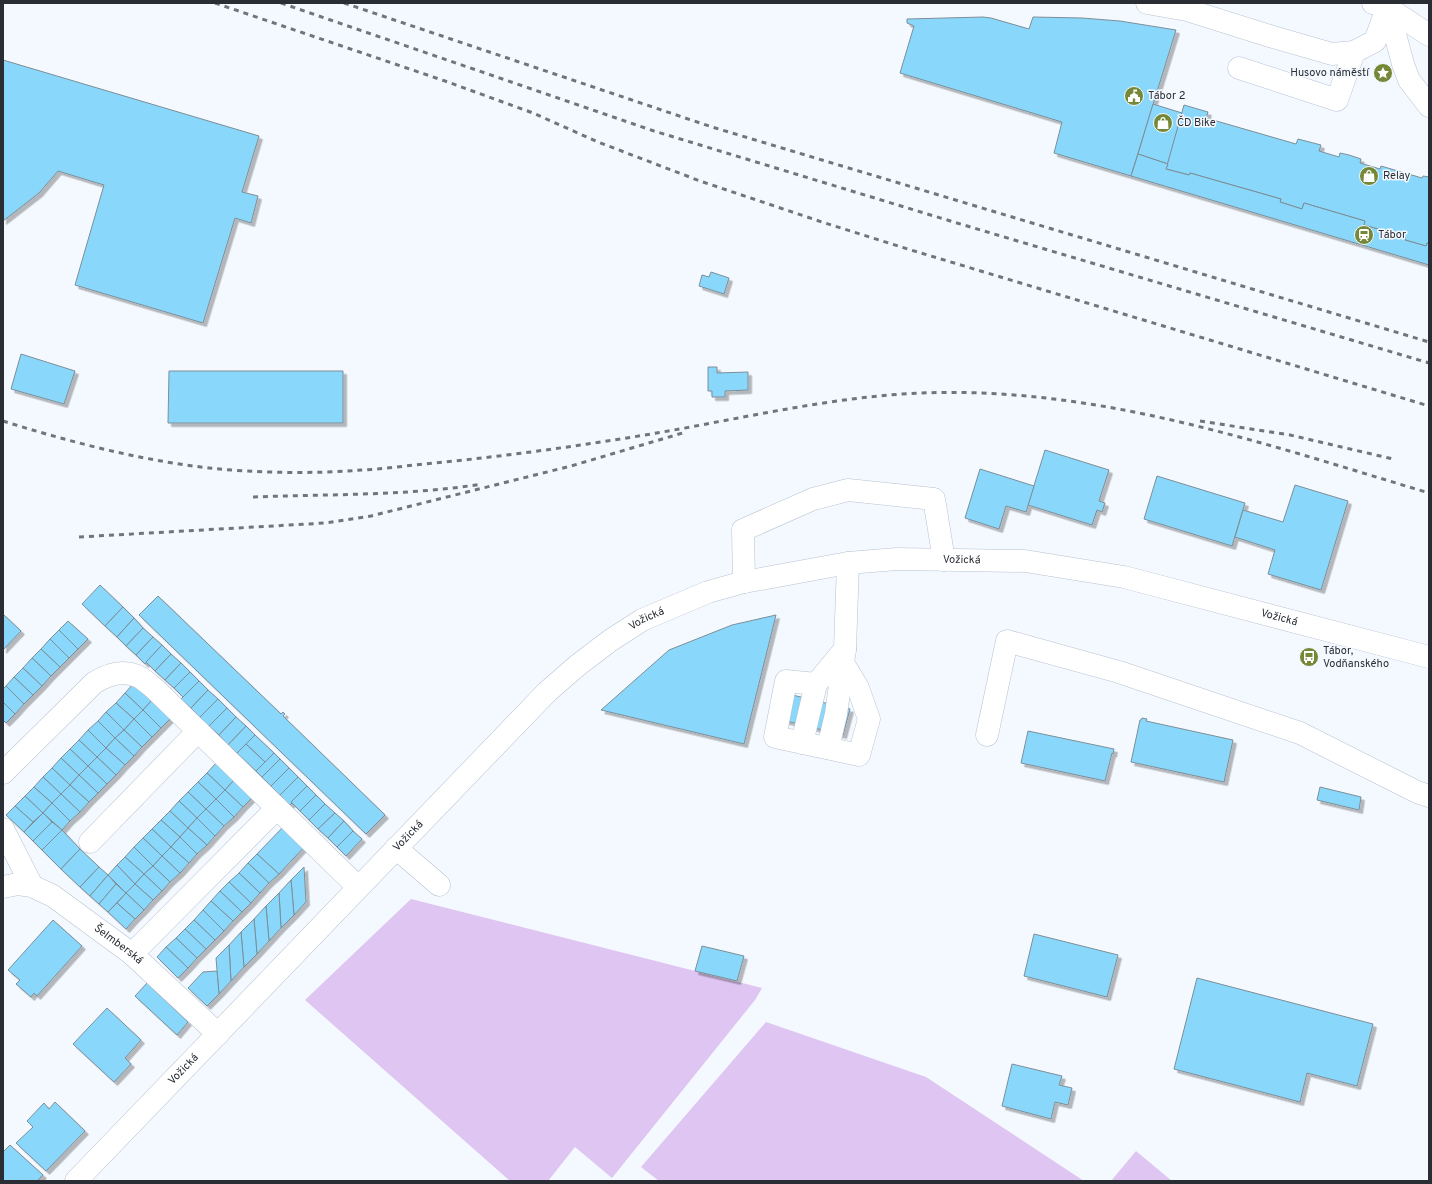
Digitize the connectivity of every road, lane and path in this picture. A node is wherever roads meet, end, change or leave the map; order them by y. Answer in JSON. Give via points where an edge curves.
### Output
{"nodes":[{"id":1,"x":1147,"y":3,"type":"edge"},
{"id":2,"x":1383,"y":5,"type":"edge"},
{"id":3,"x":1429,"y":35,"type":"edge"},
{"id":4,"x":1354,"y":52,"type":"junction"},
{"id":5,"x":1239,"y":68,"type":"dead end"},
{"id":6,"x":1429,"y":106,"type":"edge"},
{"id":7,"x":944,"y":560,"type":"junction"},
{"id":8,"x":848,"y":563,"type":"junction"},
{"id":9,"x":744,"y":582,"type":"junction"},
{"id":10,"x":844,"y":656,"type":"junction"},
{"id":11,"x":1429,"y":657,"type":"edge"},
{"id":12,"x":816,"y":684,"type":"junction"},
{"id":13,"x":198,"y":731,"type":"junction"},
{"id":14,"x":987,"y":735,"type":"dead end"},
{"id":15,"x":802,"y":743,"type":"junction"},
{"id":16,"x":828,"y":748,"type":"junction"},
{"id":17,"x":3,"y":773,"type":"edge"},
{"id":18,"x":1429,"y":796,"type":"edge"},
{"id":19,"x":277,"y":808,"type":"junction"},
{"id":20,"x":3,"y":829,"type":"edge"},
{"id":21,"x":90,"y":842,"type":"dead end"},
{"id":22,"x":396,"y":848,"type":"junction"},
{"id":23,"x":440,"y":885,"type":"dead end"},
{"id":24,"x":32,"y":886,"type":"junction"},
{"id":25,"x":3,"y":887,"type":"edge"},
{"id":26,"x":358,"y":887,"type":"junction"},
{"id":27,"x":132,"y":954,"type":"junction"},
{"id":28,"x":218,"y":1034,"type":"junction"},
{"id":29,"x":76,"y":1181,"type":"edge"}],
"edges":[{"from":1,"to":4,"type":"street","via":[[1187,10],[1332,54]]},
{"from":2,"to":3,"type":"street"},
{"from":2,"to":4,"type":"street","via":[[1375,41]]},
{"from":2,"to":6,"type":"street","via":[[1409,80]]},
{"from":4,"to":5,"type":"street","via":[[1337,100]]},
{"from":7,"to":8,"type":"street","name":"Vožická","via":[[897,559]]},
{"from":7,"to":9,"type":"street","via":[[934,499],[848,490],[813,499],[743,530]]},
{"from":7,"to":11,"type":"street","name":"Vožická","via":[[1025,561],[1124,577]]},
{"from":8,"to":9,"type":"street","name":"Vožická"},
{"from":8,"to":10,"type":"street"},
{"from":9,"to":22,"type":"street","name":"Vožická","via":[[708,592],[642,620],[578,665],[547,692]]},
{"from":10,"to":12,"type":"street"},
{"from":10,"to":16,"type":"street","via":[[836,714]]},
{"from":10,"to":16,"type":"street","via":[[869,719],[860,755]]},
{"from":12,"to":15,"type":"street"},
{"from":12,"to":15,"type":"street","via":[[786,681],[775,737]]},
{"from":13,"to":17,"type":"street","via":[[141,678],[130,674],[111,674],[94,683]]},
{"from":13,"to":19,"type":"street"},
{"from":13,"to":21,"type":"street"},
{"from":14,"to":18,"type":"street","via":[[1007,641],[1119,672],[1300,733]]},
{"from":15,"to":16,"type":"street"},
{"from":19,"to":26,"type":"street"},
{"from":19,"to":27,"type":"street"},
{"from":20,"to":24,"type":"street"},
{"from":22,"to":23,"type":"street"},
{"from":22,"to":26,"type":"street","name":"Vožická"},
{"from":24,"to":25,"type":"street","name":"Šelmberská","via":[[18,884]]},
{"from":24,"to":27,"type":"street","name":"Šelmberská","via":[[53,896]]},
{"from":26,"to":28,"type":"street","name":"Vožická"},
{"from":27,"to":28,"type":"street","name":"Šelmberská"},
{"from":28,"to":29,"type":"street","name":"Vožická"}]}
